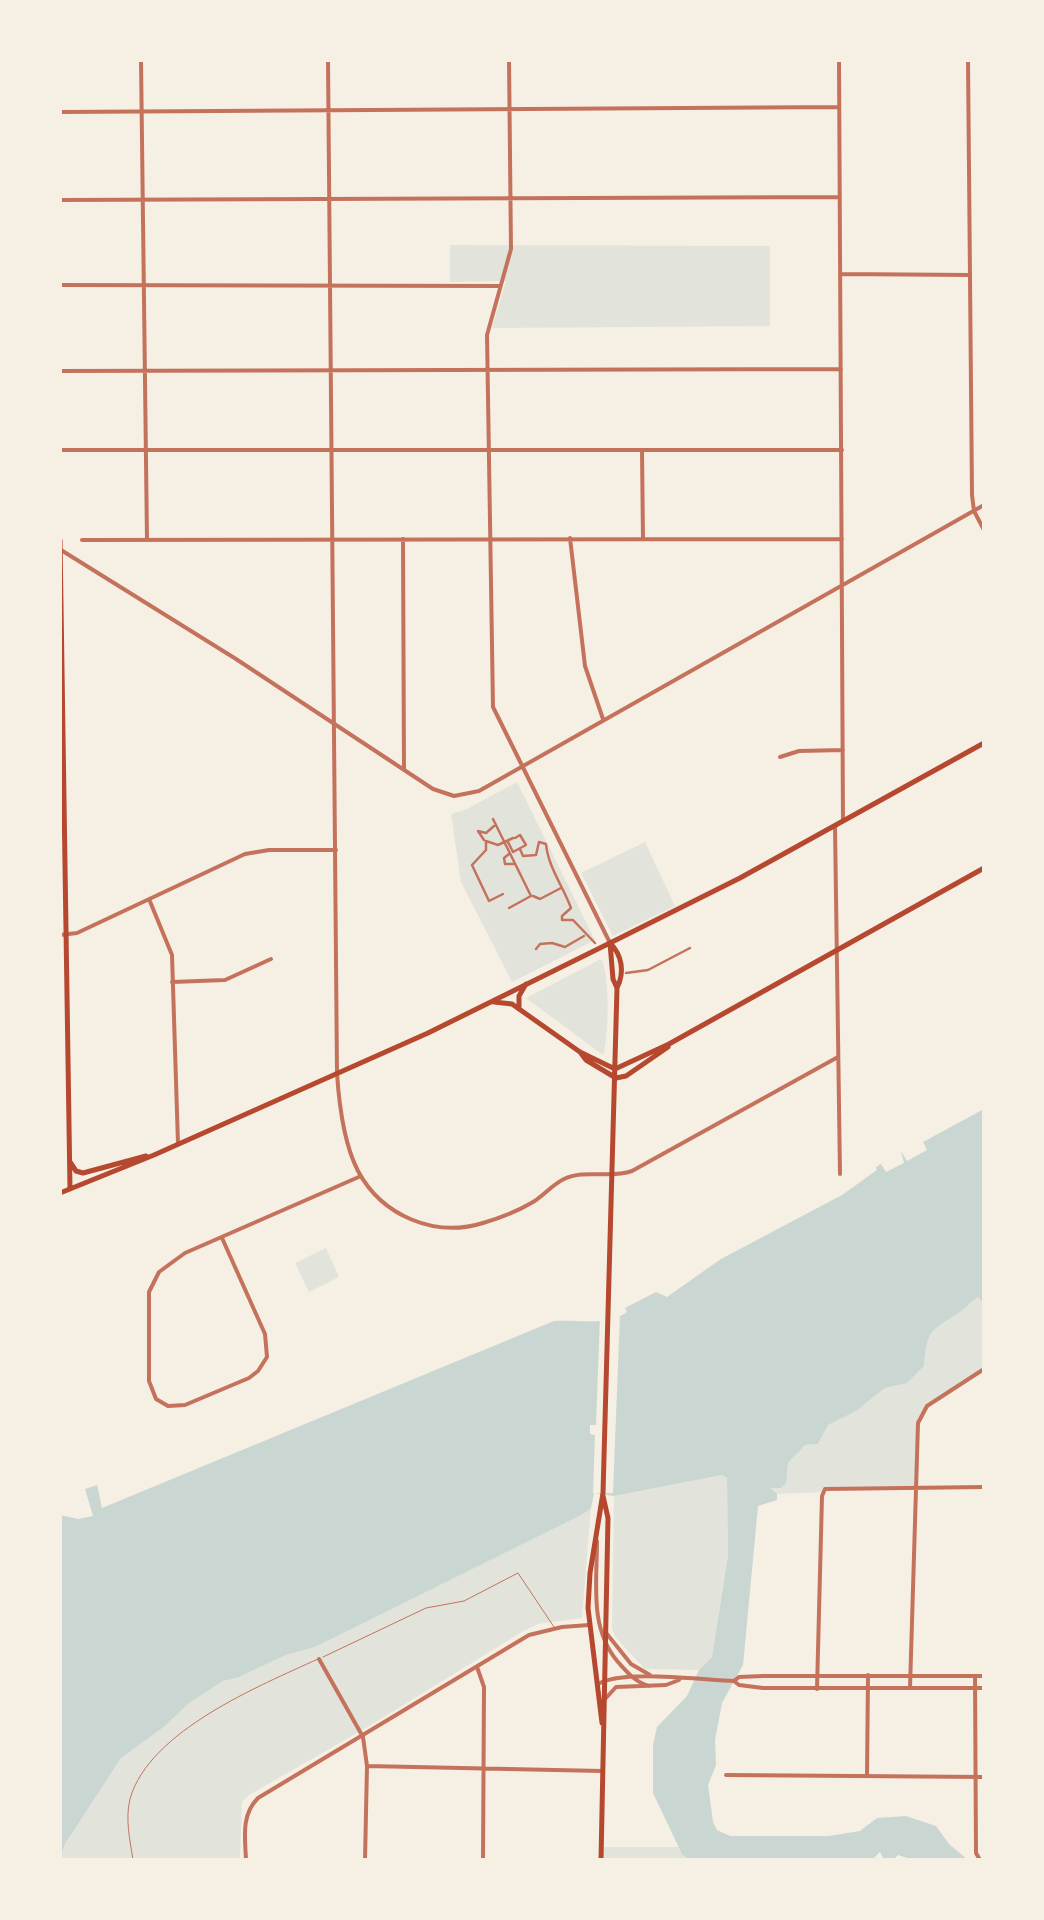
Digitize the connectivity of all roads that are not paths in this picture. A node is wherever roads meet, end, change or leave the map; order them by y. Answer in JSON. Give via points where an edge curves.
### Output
{"nodes":[{"id":1,"x":141,"y":60,"type":"edge"},
{"id":2,"x":328,"y":60,"type":"edge"},
{"id":3,"x":509,"y":60,"type":"edge"},
{"id":4,"x":839,"y":60,"type":"edge"},
{"id":5,"x":968,"y":60,"type":"edge"},
{"id":6,"x":839,"y":107,"type":"junction"},
{"id":7,"x":329,"y":110,"type":"junction"},
{"id":8,"x":510,"y":110,"type":"junction"},
{"id":9,"x":142,"y":111,"type":"junction"},
{"id":10,"x":60,"y":112,"type":"edge"},
{"id":11,"x":840,"y":197,"type":"junction"},
{"id":12,"x":330,"y":198,"type":"junction"},
{"id":13,"x":60,"y":200,"type":"edge"},
{"id":14,"x":144,"y":200,"type":"junction"},
{"id":15,"x":511,"y":200,"type":"junction"},
{"id":16,"x":840,"y":274,"type":"junction"},
{"id":17,"x":970,"y":275,"type":"junction"},
{"id":18,"x":330,"y":285,"type":"junction"},
{"id":19,"x":60,"y":286,"type":"edge"},
{"id":20,"x":144,"y":286,"type":"junction"},
{"id":21,"x":500,"y":286,"type":"junction"},
{"id":22,"x":331,"y":370,"type":"junction"},
{"id":23,"x":488,"y":370,"type":"junction"},
{"id":24,"x":841,"y":370,"type":"junction"},
{"id":25,"x":60,"y":371,"type":"edge"},
{"id":26,"x":146,"y":371,"type":"junction"},
{"id":27,"x":60,"y":450,"type":"edge"},
{"id":28,"x":332,"y":450,"type":"junction"},
{"id":29,"x":488,"y":450,"type":"junction"},
{"id":30,"x":642,"y":450,"type":"junction"},
{"id":31,"x":842,"y":450,"type":"junction"},
{"id":32,"x":146,"y":451,"type":"junction"},
{"id":33,"x":984,"y":505,"type":"edge"},
{"id":34,"x":974,"y":511,"type":"junction"},
{"id":35,"x":984,"y":530,"type":"edge"},
{"id":36,"x":332,"y":538,"type":"junction"},
{"id":37,"x":489,"y":538,"type":"junction"},
{"id":38,"x":570,"y":538,"type":"junction"},
{"id":39,"x":404,"y":539,"type":"junction"},
{"id":40,"x":642,"y":539,"type":"junction"},
{"id":41,"x":842,"y":539,"type":"junction"},
{"id":42,"x":60,"y":540,"type":"edge"},
{"id":43,"x":82,"y":540,"type":"dead end"},
{"id":44,"x":147,"y":540,"type":"junction"},
{"id":45,"x":60,"y":550,"type":"edge"},
{"id":46,"x":843,"y":585,"type":"junction"},
{"id":47,"x":61,"y":646,"type":"edge"},
{"id":48,"x":604,"y":721,"type":"junction"},
{"id":49,"x":335,"y":724,"type":"junction"},
{"id":50,"x":62,"y":743,"type":"edge"},
{"id":51,"x":984,"y":743,"type":"edge"},
{"id":52,"x":843,"y":750,"type":"junction"},
{"id":53,"x":780,"y":757,"type":"dead end"},
{"id":54,"x":522,"y":767,"type":"junction"},
{"id":55,"x":404,"y":771,"type":"junction"},
{"id":56,"x":493,"y":819,"type":"dead end"},
{"id":57,"x":844,"y":822,"type":"junction"},
{"id":58,"x":496,"y":826,"type":"junction"},
{"id":59,"x":835,"y":826,"type":"junction"},
{"id":60,"x":62,"y":840,"type":"edge"},
{"id":61,"x":486,"y":841,"type":"junction"},
{"id":62,"x":506,"y":842,"type":"junction"},
{"id":63,"x":520,"y":849,"type":"junction"},
{"id":64,"x":336,"y":850,"type":"junction"},
{"id":65,"x":512,"y":853,"type":"junction"},
{"id":66,"x":536,"y":855,"type":"junction"},
{"id":67,"x":548,"y":860,"type":"junction"},
{"id":68,"x":515,"y":864,"type":"junction"},
{"id":69,"x":984,"y":868,"type":"edge"},
{"id":70,"x":563,"y":887,"type":"junction"},
{"id":71,"x":502,"y":894,"type":"dead end"},
{"id":72,"x":532,"y":896,"type":"junction"},
{"id":73,"x":149,"y":899,"type":"junction"},
{"id":74,"x":510,"y":908,"type":"dead end"},
{"id":75,"x":62,"y":935,"type":"edge"},
{"id":76,"x":585,"y":935,"type":"junction"},
{"id":77,"x":596,"y":942,"type":"dead end"},
{"id":78,"x":610,"y":943,"type":"junction"},
{"id":79,"x":565,"y":947,"type":"junction"},
{"id":80,"x":690,"y":948,"type":"dead end"},
{"id":81,"x":536,"y":950,"type":"dead end"},
{"id":82,"x":837,"y":952,"type":"junction"},
{"id":83,"x":271,"y":959,"type":"dead end"},
{"id":84,"x":571,"y":961,"type":"junction"},
{"id":85,"x":626,"y":973,"type":"dead end"},
{"id":86,"x":172,"y":982,"type":"junction"},
{"id":87,"x":526,"y":982,"type":"junction"},
{"id":88,"x":494,"y":1002,"type":"junction"},
{"id":89,"x":519,"y":1009,"type":"junction"},
{"id":90,"x":63,"y":1024,"type":"edge"},
{"id":91,"x":670,"y":1044,"type":"junction"},
{"id":92,"x":580,"y":1052,"type":"junction"},
{"id":93,"x":838,"y":1057,"type":"junction"},
{"id":94,"x":615,"y":1069,"type":"junction"},
{"id":95,"x":337,"y":1074,"type":"junction"},
{"id":96,"x":616,"y":1078,"type":"junction"},
{"id":97,"x":178,"y":1144,"type":"junction"},
{"id":98,"x":154,"y":1155,"type":"junction"},
{"id":99,"x":68,"y":1159,"type":"junction"},
{"id":100,"x":840,"y":1174,"type":"dead end"},
{"id":101,"x":613,"y":1175,"type":"junction"},
{"id":102,"x":361,"y":1176,"type":"junction"},
{"id":103,"x":70,"y":1189,"type":"junction"},
{"id":104,"x":60,"y":1193,"type":"edge"},
{"id":105,"x":222,"y":1238,"type":"junction"},
{"id":106,"x":984,"y":1369,"type":"edge"},
{"id":107,"x":915,"y":1487,"type":"junction"},
{"id":108,"x":984,"y":1487,"type":"edge"},
{"id":109,"x":603,"y":1493,"type":"junction"},
{"id":110,"x":597,"y":1541,"type":"junction"},
{"id":111,"x":589,"y":1626,"type":"junction"},
{"id":112,"x":555,"y":1628,"type":"junction"},
{"id":113,"x":606,"y":1632,"type":"junction"},
{"id":114,"x":606,"y":1646,"type":"junction"},
{"id":115,"x":319,"y":1659,"type":"junction"},
{"id":116,"x":477,"y":1667,"type":"junction"},
{"id":117,"x":655,"y":1676,"type":"junction"},
{"id":118,"x":817,"y":1676,"type":"junction"},
{"id":119,"x":868,"y":1676,"type":"junction"},
{"id":120,"x":910,"y":1676,"type":"junction"},
{"id":121,"x":975,"y":1676,"type":"junction"},
{"id":122,"x":984,"y":1676,"type":"edge"},
{"id":123,"x":632,"y":1678,"type":"junction"},
{"id":124,"x":606,"y":1680,"type":"junction"},
{"id":125,"x":678,"y":1680,"type":"junction"},
{"id":126,"x":734,"y":1681,"type":"junction"},
{"id":127,"x":598,"y":1684,"type":"junction"},
{"id":128,"x":649,"y":1686,"type":"junction"},
{"id":129,"x":910,"y":1688,"type":"junction"},
{"id":130,"x":974,"y":1688,"type":"junction"},
{"id":131,"x":984,"y":1688,"type":"edge"},
{"id":132,"x":816,"y":1689,"type":"junction"},
{"id":133,"x":868,"y":1689,"type":"junction"},
{"id":134,"x":606,"y":1698,"type":"junction"},
{"id":135,"x":602,"y":1722,"type":"junction"},
{"id":136,"x":363,"y":1737,"type":"junction"},
{"id":137,"x":367,"y":1766,"type":"junction"},
{"id":138,"x":484,"y":1768,"type":"junction"},
{"id":139,"x":602,"y":1771,"type":"junction"},
{"id":140,"x":726,"y":1776,"type":"dead end"},
{"id":141,"x":867,"y":1776,"type":"junction"},
{"id":142,"x":974,"y":1777,"type":"junction"},
{"id":143,"x":984,"y":1777,"type":"edge"},
{"id":144,"x":980,"y":1859,"type":"edge"},
{"id":145,"x":133,"y":1860,"type":"edge"},
{"id":146,"x":246,"y":1860,"type":"edge"},
{"id":147,"x":365,"y":1860,"type":"edge"},
{"id":148,"x":484,"y":1860,"type":"edge"},
{"id":149,"x":601,"y":1860,"type":"edge"}],
"edges":[{"from":1,"to":9,"type":"street"},
{"from":2,"to":7,"type":"street"},
{"from":3,"to":8,"type":"street"},
{"from":4,"to":6,"type":"street"},
{"from":5,"to":17,"type":"street"},
{"from":6,"to":8,"type":"street"},
{"from":6,"to":11,"type":"street"},
{"from":7,"to":8,"type":"street"},
{"from":7,"to":9,"type":"street"},
{"from":7,"to":12,"type":"street"},
{"from":8,"to":15,"type":"street"},
{"from":9,"to":10,"type":"street"},
{"from":9,"to":14,"type":"street"},
{"from":11,"to":15,"type":"street"},
{"from":11,"to":16,"type":"street"},
{"from":12,"to":14,"type":"street"},
{"from":12,"to":15,"type":"street"},
{"from":12,"to":18,"type":"street"},
{"from":13,"to":14,"type":"street"},
{"from":14,"to":20,"type":"street"},
{"from":15,"to":21,"type":"street","via":[[512,249]]},
{"from":16,"to":17,"type":"street"},
{"from":16,"to":24,"type":"street"},
{"from":17,"to":34,"type":"street"},
{"from":18,"to":20,"type":"street"},
{"from":18,"to":21,"type":"street"},
{"from":18,"to":22,"type":"street"},
{"from":19,"to":20,"type":"street"},
{"from":20,"to":26,"type":"street"},
{"from":21,"to":23,"type":"street","via":[[488,324]]},
{"from":22,"to":23,"type":"street"},
{"from":22,"to":26,"type":"street"},
{"from":22,"to":28,"type":"street"},
{"from":23,"to":24,"type":"street"},
{"from":23,"to":29,"type":"street"},
{"from":24,"to":31,"type":"street"},
{"from":25,"to":26,"type":"street"},
{"from":26,"to":32,"type":"street"},
{"from":27,"to":32,"type":"street"},
{"from":28,"to":29,"type":"street"},
{"from":28,"to":32,"type":"street"},
{"from":28,"to":36,"type":"street"},
{"from":29,"to":30,"type":"street"},
{"from":29,"to":37,"type":"street"},
{"from":30,"to":31,"type":"street"},
{"from":30,"to":40,"type":"street"},
{"from":31,"to":41,"type":"street"},
{"from":32,"to":44,"type":"street"},
{"from":33,"to":34,"type":"street"},
{"from":34,"to":35,"type":"street"},
{"from":34,"to":46,"type":"street"},
{"from":36,"to":39,"type":"street"},
{"from":36,"to":44,"type":"street"},
{"from":36,"to":49,"type":"street"},
{"from":37,"to":38,"type":"street"},
{"from":37,"to":39,"type":"street"},
{"from":37,"to":54,"type":"street","via":[[493,707]]},
{"from":38,"to":40,"type":"street"},
{"from":38,"to":48,"type":"street","via":[[586,666]]},
{"from":39,"to":55,"type":"street"},
{"from":40,"to":41,"type":"street"},
{"from":41,"to":46,"type":"street"},
{"from":42,"to":45,"type":"main road"},
{"from":43,"to":44,"type":"street"},
{"from":45,"to":47,"type":"main road"},
{"from":45,"to":49,"type":"street"},
{"from":46,"to":48,"type":"street"},
{"from":46,"to":52,"type":"street"},
{"from":47,"to":50,"type":"main road"},
{"from":48,"to":54,"type":"street"},
{"from":49,"to":55,"type":"street"},
{"from":49,"to":64,"type":"street"},
{"from":50,"to":60,"type":"main road"},
{"from":51,"to":57,"type":"main road"},
{"from":52,"to":53,"type":"street"},
{"from":52,"to":57,"type":"street"},
{"from":54,"to":55,"type":"street","via":[[462,796],[441,793]]},
{"from":54,"to":78,"type":"street"},
{"from":56,"to":58,"type":"street"},
{"from":57,"to":59,"type":"main road"},
{"from":58,"to":61,"type":"street","via":[[478,831]]},
{"from":58,"to":62,"type":"street"},
{"from":59,"to":78,"type":"main road"},
{"from":59,"to":82,"type":"street"},
{"from":60,"to":75,"type":"main road"},
{"from":61,"to":62,"type":"street"},
{"from":61,"to":71,"type":"street","via":[[472,865],[490,900]]},
{"from":62,"to":63,"type":"street","via":[[520,835],[526,846]]},
{"from":62,"to":65,"type":"street"},
{"from":63,"to":65,"type":"street"},
{"from":63,"to":66,"type":"street","via":[[523,856]]},
{"from":64,"to":73,"type":"street","via":[[257,851]]},
{"from":64,"to":95,"type":"street"},
{"from":65,"to":68,"type":"street"},
{"from":65,"to":68,"type":"street","via":[[505,864]]},
{"from":66,"to":67,"type":"street"},
{"from":66,"to":67,"type":"street","via":[[541,841]]},
{"from":67,"to":70,"type":"street"},
{"from":68,"to":72,"type":"street"},
{"from":69,"to":82,"type":"main road"},
{"from":70,"to":72,"type":"street","via":[[540,899]]},
{"from":70,"to":76,"type":"street","via":[[571,910],[562,920],[572,920]]},
{"from":72,"to":74,"type":"street"},
{"from":73,"to":75,"type":"street"},
{"from":73,"to":86,"type":"street","via":[[170,948]]},
{"from":75,"to":90,"type":"main road"},
{"from":76,"to":77,"type":"street"},
{"from":76,"to":79,"type":"street"},
{"from":78,"to":84,"type":"main road"},
{"from":78,"to":94,"type":"main road","via":[[621,959]]},
{"from":79,"to":81,"type":"street","via":[[544,943]]},
{"from":79,"to":84,"type":"street"},
{"from":80,"to":85,"type":"street","via":[[648,970]]},
{"from":82,"to":91,"type":"main road"},
{"from":82,"to":93,"type":"street"},
{"from":83,"to":86,"type":"street","via":[[225,980]]},
{"from":84,"to":87,"type":"main road"},
{"from":86,"to":97,"type":"street"},
{"from":87,"to":88,"type":"main road"},
{"from":87,"to":89,"type":"main road"},
{"from":88,"to":89,"type":"main road"},
{"from":88,"to":95,"type":"main road"},
{"from":89,"to":92,"type":"main road"},
{"from":90,"to":99,"type":"main road"},
{"from":91,"to":94,"type":"main road"},
{"from":91,"to":96,"type":"main road"},
{"from":92,"to":94,"type":"main road"},
{"from":92,"to":96,"type":"main road"},
{"from":93,"to":100,"type":"street"},
{"from":93,"to":101,"type":"street","via":[[632,1171]]},
{"from":94,"to":96,"type":"main road"},
{"from":95,"to":97,"type":"main road"},
{"from":95,"to":102,"type":"street"},
{"from":96,"to":101,"type":"main road"},
{"from":97,"to":98,"type":"main road"},
{"from":98,"to":99,"type":"main road","via":[[83,1173]]},
{"from":98,"to":103,"type":"main road"},
{"from":99,"to":103,"type":"main road"},
{"from":101,"to":102,"type":"street","via":[[572,1176],[518,1209],[451,1228],[396,1212]]},
{"from":101,"to":109,"type":"main road"},
{"from":102,"to":105,"type":"street"},
{"from":103,"to":104,"type":"main road"},
{"from":105,"to":105,"type":"street","via":[[168,1264],[150,1287],[149,1382],[156,1399],[168,1406],[249,1378],[267,1358],[265,1334]]},
{"from":106,"to":107,"type":"street","via":[[922,1412]]},
{"from":107,"to":108,"type":"street"},
{"from":107,"to":118,"type":"street","via":[[825,1489]]},
{"from":107,"to":120,"type":"street"},
{"from":109,"to":110,"type":"main road"},
{"from":109,"to":113,"type":"main road"},
{"from":110,"to":111,"type":"main road"},
{"from":110,"to":114,"type":"street","via":[[597,1617]]},
{"from":111,"to":112,"type":"street"},
{"from":111,"to":127,"type":"main road"},
{"from":112,"to":115,"type":"lane","via":[[518,1572]]},
{"from":112,"to":116,"type":"street"},
{"from":113,"to":114,"type":"main road"},
{"from":113,"to":117,"type":"street","via":[[632,1664]]},
{"from":114,"to":123,"type":"street"},
{"from":114,"to":124,"type":"main road"},
{"from":115,"to":136,"type":"street"},
{"from":115,"to":145,"type":"lane","via":[[204,1718],[159,1753],[129,1802]]},
{"from":116,"to":136,"type":"street"},
{"from":116,"to":138,"type":"street","via":[[484,1687]]},
{"from":117,"to":123,"type":"street"},
{"from":117,"to":125,"type":"street"},
{"from":118,"to":119,"type":"street"},
{"from":118,"to":126,"type":"street"},
{"from":118,"to":132,"type":"street"},
{"from":119,"to":120,"type":"street"},
{"from":119,"to":133,"type":"street"},
{"from":120,"to":121,"type":"street"},
{"from":120,"to":129,"type":"street"},
{"from":121,"to":122,"type":"street"},
{"from":121,"to":130,"type":"street"},
{"from":123,"to":124,"type":"street"},
{"from":123,"to":128,"type":"street"},
{"from":124,"to":127,"type":"street"},
{"from":124,"to":134,"type":"main road"},
{"from":125,"to":126,"type":"street"},
{"from":125,"to":128,"type":"street"},
{"from":126,"to":132,"type":"street"},
{"from":127,"to":135,"type":"main road"},
{"from":128,"to":134,"type":"street","via":[[616,1687]]},
{"from":129,"to":130,"type":"street"},
{"from":129,"to":133,"type":"street"},
{"from":130,"to":131,"type":"street"},
{"from":130,"to":142,"type":"street"},
{"from":132,"to":133,"type":"street"},
{"from":133,"to":141,"type":"street"},
{"from":134,"to":135,"type":"main road"},
{"from":135,"to":139,"type":"main road"},
{"from":136,"to":137,"type":"street"},
{"from":136,"to":146,"type":"street","via":[[254,1801],[245,1820]]},
{"from":137,"to":138,"type":"street"},
{"from":137,"to":147,"type":"street"},
{"from":138,"to":139,"type":"street"},
{"from":138,"to":148,"type":"street"},
{"from":139,"to":149,"type":"main road"},
{"from":140,"to":141,"type":"street"},
{"from":141,"to":142,"type":"street"},
{"from":142,"to":143,"type":"street"},
{"from":142,"to":144,"type":"street"}]}
